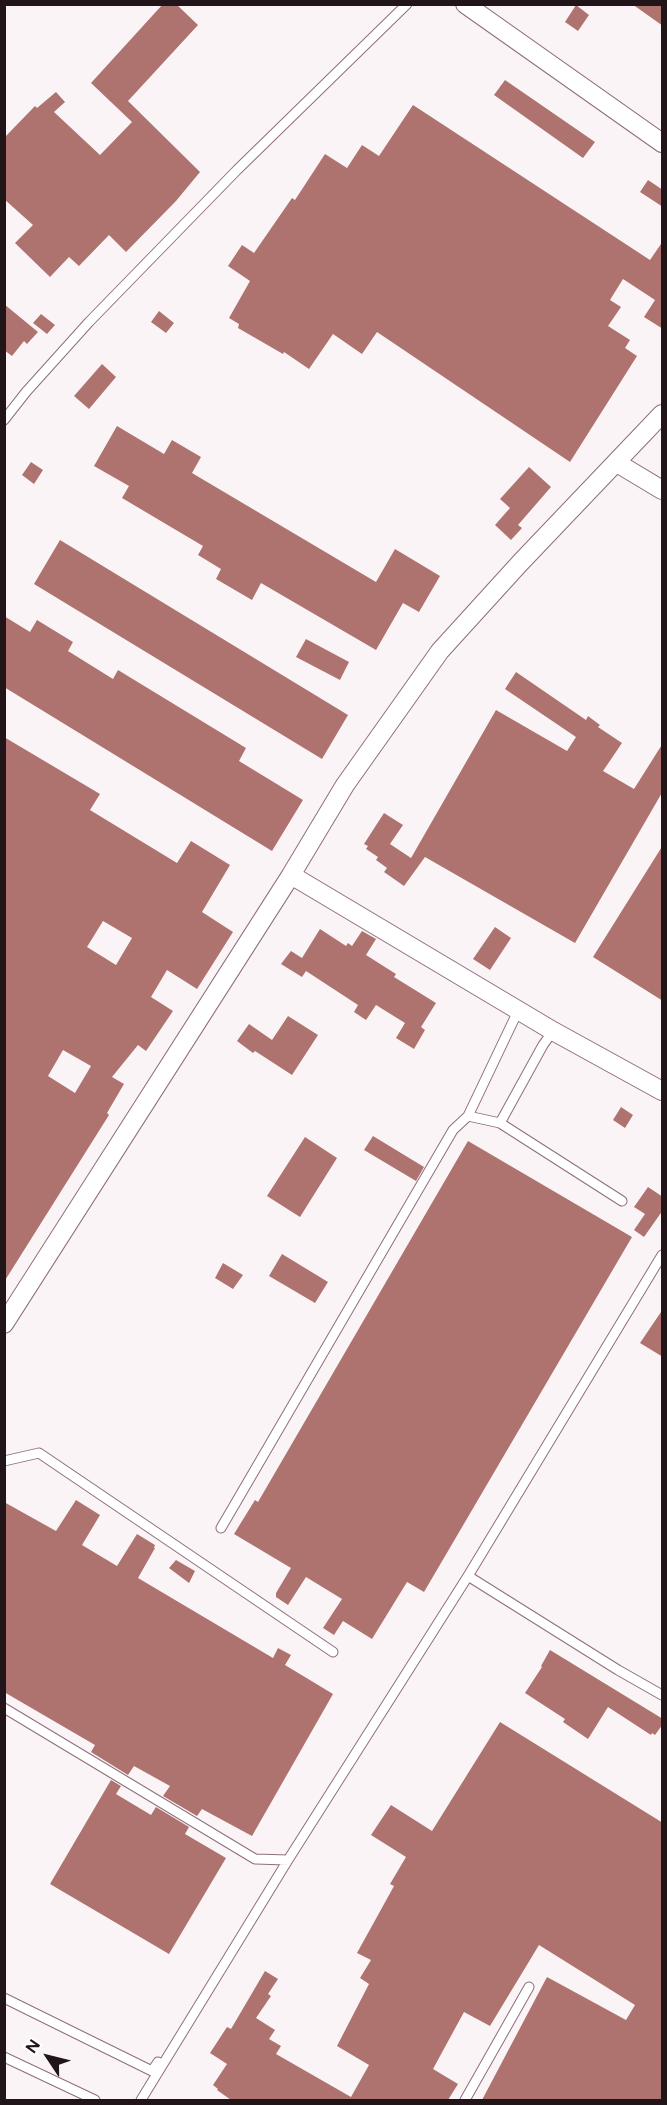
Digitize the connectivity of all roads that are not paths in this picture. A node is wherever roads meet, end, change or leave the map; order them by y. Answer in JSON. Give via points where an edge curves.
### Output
{"nodes":[{"id":1,"x":407,"y":4,"type":"edge"},
{"id":2,"x":465,"y":4,"type":"edge"},
{"id":3,"x":663,"y":142,"type":"edge"},
{"id":4,"x":663,"y":414,"type":"edge"},
{"id":5,"x":4,"y":420,"type":"edge"},
{"id":6,"x":617,"y":463,"type":"junction"},
{"id":7,"x":663,"y":490,"type":"edge"},
{"id":8,"x":291,"y":875,"type":"junction"},
{"id":9,"x":518,"y":1011,"type":"junction"},
{"id":10,"x":553,"y":1031,"type":"junction"},
{"id":11,"x":663,"y":1091,"type":"edge"},
{"id":12,"x":468,"y":1116,"type":"junction"},
{"id":13,"x":500,"y":1123,"type":"junction"},
{"id":14,"x":622,"y":1201,"type":"dead end"},
{"id":15,"x":663,"y":1255,"type":"edge"},
{"id":16,"x":4,"y":1324,"type":"edge"},
{"id":17,"x":4,"y":1461,"type":"edge"},
{"id":18,"x":221,"y":1528,"type":"dead end"},
{"id":19,"x":468,"y":1576,"type":"junction"},
{"id":20,"x":333,"y":1652,"type":"dead end"},
{"id":21,"x":663,"y":1695,"type":"edge"},
{"id":22,"x":4,"y":1708,"type":"edge"},
{"id":23,"x":288,"y":1860,"type":"junction"},
{"id":24,"x":529,"y":1987,"type":"dead end"},
{"id":25,"x":4,"y":1998,"type":"edge"},
{"id":26,"x":4,"y":2057,"type":"edge"},
{"id":27,"x":95,"y":2100,"type":"edge"},
{"id":28,"x":141,"y":2100,"type":"edge"},
{"id":29,"x":465,"y":2100,"type":"edge"}],
"edges":[{"from":1,"to":5,"type":"lane","via":[[89,322]]},
{"from":2,"to":3,"type":"street"},
{"from":4,"to":6,"type":"street"},
{"from":6,"to":7,"type":"street"},
{"from":6,"to":8,"type":"street","via":[[440,651],[345,785]]},
{"from":8,"to":9,"type":"street"},
{"from":8,"to":16,"type":"street"},
{"from":9,"to":10,"type":"street"},
{"from":9,"to":12,"type":"lane"},
{"from":10,"to":11,"type":"street"},
{"from":10,"to":13,"type":"lane"},
{"from":12,"to":13,"type":"lane"},
{"from":12,"to":18,"type":"lane","via":[[453,1130]]},
{"from":13,"to":14,"type":"lane"},
{"from":15,"to":19,"type":"lane"},
{"from":17,"to":20,"type":"lane","via":[[39,1453]]},
{"from":19,"to":21,"type":"lane"},
{"from":19,"to":23,"type":"lane"},
{"from":22,"to":23,"type":"lane","via":[[255,1859]]},
{"from":23,"to":25,"type":"lane","via":[[152,2071]]},
{"from":23,"to":28,"type":"lane"},
{"from":24,"to":29,"type":"lane"},
{"from":26,"to":27,"type":"lane"}]}
